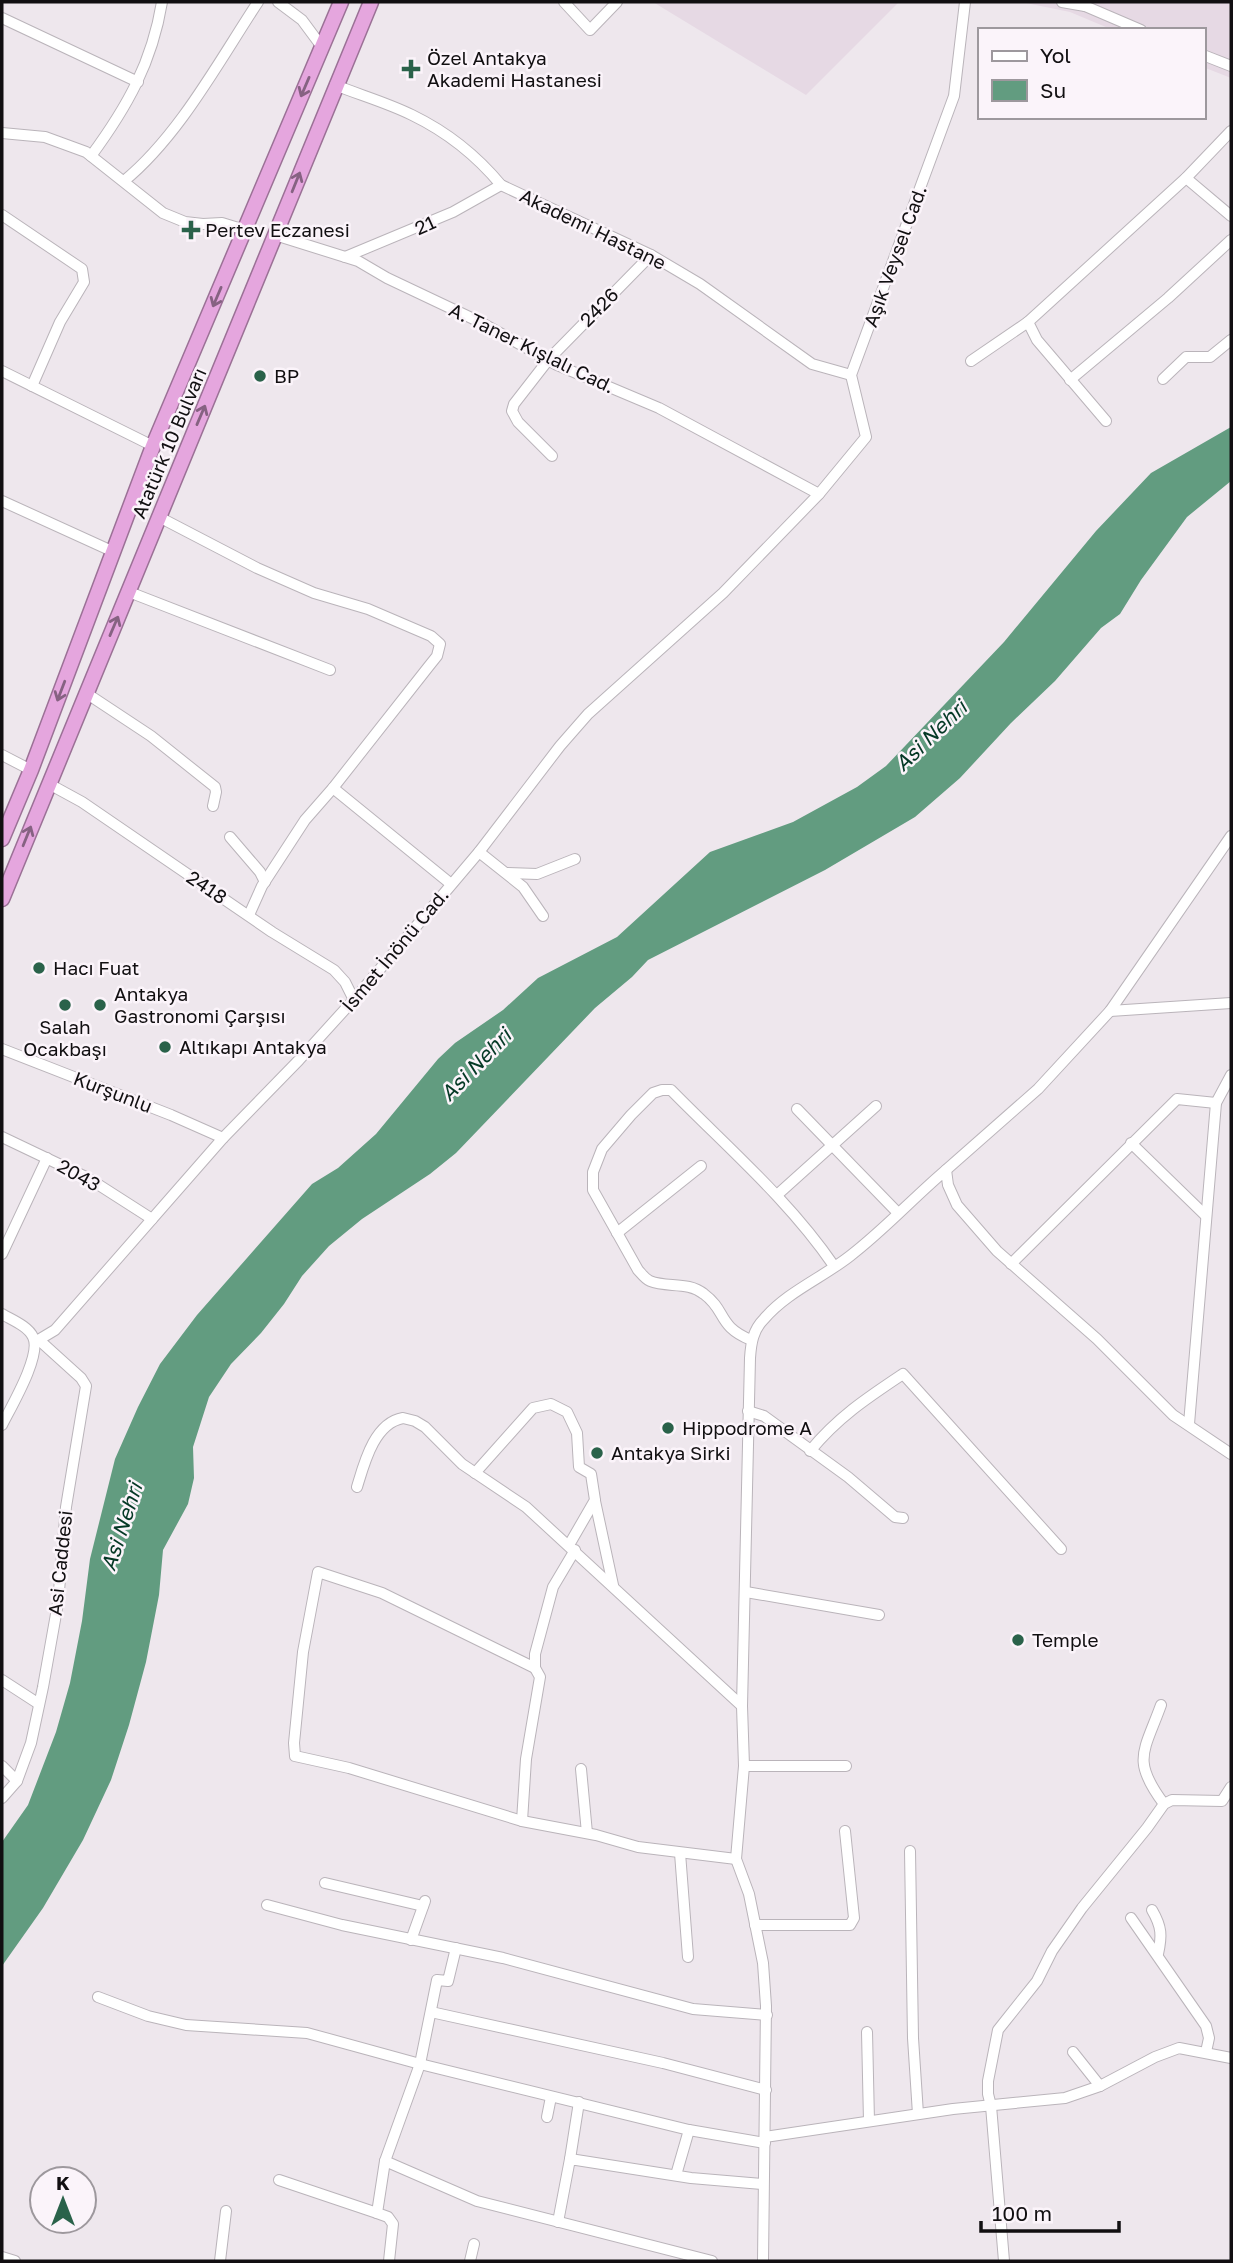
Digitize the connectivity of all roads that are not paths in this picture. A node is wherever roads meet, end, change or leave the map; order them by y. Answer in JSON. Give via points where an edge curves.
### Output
{"nodes":[{"id":1,"x":162,"y":2,"type":"edge"},
{"id":2,"x":258,"y":2,"type":"edge"},
{"id":3,"x":278,"y":2,"type":"edge"},
{"id":4,"x":341,"y":2,"type":"edge"},
{"id":5,"x":371,"y":2,"type":"edge"},
{"id":6,"x":564,"y":2,"type":"edge"},
{"id":7,"x":617,"y":2,"type":"edge"},
{"id":8,"x":965,"y":2,"type":"edge"},
{"id":9,"x":1061,"y":2,"type":"edge"},
{"id":10,"x":1083,"y":4,"type":"edge"},
{"id":11,"x":2,"y":18,"type":"edge"},
{"id":12,"x":1137,"y":28,"type":"edge"},
{"id":13,"x":321,"y":47,"type":"junction"},
{"id":14,"x":1205,"y":56,"type":"edge"},
{"id":15,"x":1231,"y":66,"type":"edge"},
{"id":16,"x":138,"y":82,"type":"junction"},
{"id":17,"x":335,"y":85,"type":"junction"},
{"id":18,"x":1231,"y":131,"type":"edge"},
{"id":19,"x":2,"y":133,"type":"edge"},
{"id":20,"x":91,"y":156,"type":"junction"},
{"id":21,"x":1186,"y":178,"type":"junction"},
{"id":22,"x":124,"y":181,"type":"junction"},
{"id":23,"x":501,"y":185,"type":"junction"},
{"id":24,"x":2,"y":215,"type":"edge"},
{"id":25,"x":1231,"y":216,"type":"edge"},
{"id":26,"x":245,"y":230,"type":"junction"},
{"id":27,"x":275,"y":235,"type":"junction"},
{"id":28,"x":1231,"y":240,"type":"edge"},
{"id":29,"x":651,"y":255,"type":"junction"},
{"id":30,"x":345,"y":257,"type":"junction"},
{"id":31,"x":1028,"y":322,"type":"junction"},
{"id":32,"x":1231,"y":340,"type":"edge"},
{"id":33,"x":549,"y":359,"type":"junction"},
{"id":34,"x":971,"y":360,"type":"dead end"},
{"id":35,"x":2,"y":371,"type":"edge"},
{"id":36,"x":851,"y":375,"type":"junction"},
{"id":37,"x":1163,"y":379,"type":"dead end"},
{"id":38,"x":1070,"y":380,"type":"junction"},
{"id":39,"x":32,"y":386,"type":"junction"},
{"id":40,"x":1105,"y":421,"type":"dead end"},
{"id":41,"x":153,"y":446,"type":"junction"},
{"id":42,"x":552,"y":456,"type":"dead end"},
{"id":43,"x":819,"y":494,"type":"junction"},
{"id":44,"x":2,"y":501,"type":"edge"},
{"id":45,"x":159,"y":517,"type":"junction"},
{"id":46,"x":114,"y":552,"type":"junction"},
{"id":47,"x":129,"y":592,"type":"junction"},
{"id":48,"x":330,"y":670,"type":"dead end"},
{"id":49,"x":86,"y":693,"type":"junction"},
{"id":50,"x":2,"y":755,"type":"edge"},
{"id":51,"x":31,"y":770,"type":"junction"},
{"id":52,"x":49,"y":784,"type":"junction"},
{"id":53,"x":333,"y":788,"type":"junction"},
{"id":54,"x":213,"y":806,"type":"dead end"},
{"id":55,"x":1231,"y":836,"type":"edge"},
{"id":56,"x":230,"y":837,"type":"dead end"},
{"id":57,"x":2,"y":839,"type":"edge"},
{"id":58,"x":479,"y":852,"type":"junction"},
{"id":59,"x":575,"y":859,"type":"dead end"},
{"id":60,"x":506,"y":873,"type":"junction"},
{"id":61,"x":265,"y":882,"type":"junction"},
{"id":62,"x":451,"y":884,"type":"junction"},
{"id":63,"x":2,"y":899,"type":"edge"},
{"id":64,"x":249,"y":915,"type":"junction"},
{"id":65,"x":543,"y":916,"type":"dead end"},
{"id":66,"x":354,"y":1000,"type":"junction"},
{"id":67,"x":1231,"y":1003,"type":"edge"},
{"id":68,"x":1110,"y":1011,"type":"junction"},
{"id":69,"x":2,"y":1049,"type":"edge"},
{"id":70,"x":1231,"y":1075,"type":"edge"},
{"id":71,"x":1216,"y":1103,"type":"junction"},
{"id":72,"x":876,"y":1106,"type":"dead end"},
{"id":73,"x":797,"y":1109,"type":"dead end"},
{"id":74,"x":2,"y":1137,"type":"edge"},
{"id":75,"x":223,"y":1138,"type":"junction"},
{"id":76,"x":1131,"y":1143,"type":"junction"},
{"id":77,"x":833,"y":1146,"type":"junction"},
{"id":78,"x":47,"y":1158,"type":"junction"},
{"id":79,"x":701,"y":1166,"type":"dead end"},
{"id":80,"x":946,"y":1170,"type":"junction"},
{"id":81,"x":777,"y":1195,"type":"junction"},
{"id":82,"x":898,"y":1213,"type":"junction"},
{"id":83,"x":1205,"y":1214,"type":"junction"},
{"id":84,"x":152,"y":1219,"type":"junction"},
{"id":85,"x":617,"y":1233,"type":"junction"},
{"id":86,"x":2,"y":1254,"type":"edge"},
{"id":87,"x":1011,"y":1264,"type":"junction"},
{"id":88,"x":834,"y":1266,"type":"junction"},
{"id":89,"x":2,"y":1314,"type":"edge"},
{"id":90,"x":751,"y":1340,"type":"junction"},
{"id":91,"x":37,"y":1341,"type":"junction"},
{"id":92,"x":748,"y":1411,"type":"junction"},
{"id":93,"x":1189,"y":1424,"type":"junction"},
{"id":94,"x":2,"y":1425,"type":"edge"},
{"id":95,"x":810,"y":1451,"type":"junction"},
{"id":96,"x":1231,"y":1454,"type":"edge"},
{"id":97,"x":475,"y":1473,"type":"junction"},
{"id":98,"x":357,"y":1487,"type":"dead end"},
{"id":99,"x":595,"y":1500,"type":"junction"},
{"id":100,"x":903,"y":1518,"type":"dead end"},
{"id":101,"x":572,"y":1547,"type":"junction"},
{"id":102,"x":1061,"y":1549,"type":"dead end"},
{"id":103,"x":613,"y":1586,"type":"junction"},
{"id":104,"x":746,"y":1592,"type":"junction"},
{"id":105,"x":879,"y":1615,"type":"dead end"},
{"id":106,"x":535,"y":1668,"type":"junction"},
{"id":107,"x":2,"y":1680,"type":"edge"},
{"id":108,"x":39,"y":1704,"type":"junction"},
{"id":109,"x":1161,"y":1705,"type":"dead end"},
{"id":110,"x":743,"y":1706,"type":"junction"},
{"id":111,"x":2,"y":1766,"type":"edge"},
{"id":112,"x":744,"y":1766,"type":"junction"},
{"id":113,"x":846,"y":1766,"type":"dead end"},
{"id":114,"x":581,"y":1769,"type":"dead end"},
{"id":115,"x":17,"y":1781,"type":"junction"},
{"id":116,"x":1231,"y":1787,"type":"edge"},
{"id":117,"x":2,"y":1798,"type":"edge"},
{"id":118,"x":1164,"y":1804,"type":"junction"},
{"id":119,"x":522,"y":1821,"type":"junction"},
{"id":120,"x":845,"y":1831,"type":"dead end"},
{"id":121,"x":587,"y":1833,"type":"junction"},
{"id":122,"x":910,"y":1851,"type":"dead end"},
{"id":123,"x":681,"y":1853,"type":"junction"},
{"id":124,"x":736,"y":1859,"type":"junction"},
{"id":125,"x":324,"y":1883,"type":"dead end"},
{"id":126,"x":267,"y":1905,"type":"dead end"},
{"id":127,"x":1152,"y":1910,"type":"dead end"},
{"id":128,"x":1131,"y":1918,"type":"dead end"},
{"id":129,"x":755,"y":1925,"type":"junction"},
{"id":130,"x":411,"y":1940,"type":"junction"},
{"id":131,"x":456,"y":1948,"type":"junction"},
{"id":132,"x":1158,"y":1954,"type":"junction"},
{"id":133,"x":688,"y":1957,"type":"dead end"},
{"id":134,"x":98,"y":1997,"type":"dead end"},
{"id":135,"x":430,"y":2012,"type":"junction"},
{"id":136,"x":767,"y":2015,"type":"junction"},
{"id":137,"x":867,"y":2032,"type":"dead end"},
{"id":138,"x":1073,"y":2052,"type":"dead end"},
{"id":139,"x":1206,"y":2052,"type":"junction"},
{"id":140,"x":1230,"y":2056,"type":"edge"},
{"id":141,"x":420,"y":2064,"type":"junction"},
{"id":142,"x":1100,"y":2086,"type":"junction"},
{"id":143,"x":766,"y":2090,"type":"junction"},
{"id":144,"x":551,"y":2097,"type":"junction"},
{"id":145,"x":579,"y":2102,"type":"junction"},
{"id":146,"x":991,"y":2106,"type":"junction"},
{"id":147,"x":918,"y":2114,"type":"junction"},
{"id":148,"x":547,"y":2117,"type":"dead end"},
{"id":149,"x":869,"y":2121,"type":"junction"},
{"id":150,"x":689,"y":2130,"type":"junction"},
{"id":151,"x":765,"y":2140,"type":"junction"},
{"id":152,"x":570,"y":2159,"type":"junction"},
{"id":153,"x":385,"y":2161,"type":"junction"},
{"id":154,"x":676,"y":2175,"type":"junction"},
{"id":155,"x":279,"y":2180,"type":"dead end"},
{"id":156,"x":762,"y":2184,"type":"junction"},
{"id":157,"x":226,"y":2211,"type":"dead end"},
{"id":158,"x":377,"y":2213,"type":"junction"},
{"id":159,"x":558,"y":2222,"type":"junction"},
{"id":160,"x":474,"y":2244,"type":"dead end"},
{"id":161,"x":2,"y":2257,"type":"edge"},
{"id":162,"x":15,"y":2261,"type":"edge"},
{"id":163,"x":220,"y":2261,"type":"edge"},
{"id":164,"x":389,"y":2261,"type":"edge"},
{"id":165,"x":470,"y":2261,"type":"edge"},
{"id":166,"x":712,"y":2261,"type":"edge"},
{"id":167,"x":763,"y":2261,"type":"edge"},
{"id":168,"x":1004,"y":2261,"type":"edge"}],
"edges":[{"from":1,"to":16,"type":"street"},
{"from":2,"to":22,"type":"street","via":[[175,127],[146,163]]},
{"from":3,"to":13,"type":"street","via":[[302,20]]},
{"from":4,"to":13,"type":"highway","name":"Atatürk 10 Bulvarı"},
{"from":5,"to":17,"type":"highway","name":"Atatürk 10 Bulvarı"},
{"from":6,"to":7,"type":"street","via":[[590,30]]},
{"from":8,"to":36,"type":"street","name":"Aşık Veysel Cad.","via":[[954,96]]},
{"from":9,"to":10,"type":"street"},
{"from":10,"to":12,"type":"street"},
{"from":11,"to":16,"type":"street"},
{"from":13,"to":26,"type":"highway","name":"Atatürk 10 Bulvarı","one_way":true},
{"from":14,"to":15,"type":"street"},
{"from":16,"to":20,"type":"street","via":[[120,117]]},
{"from":17,"to":23,"type":"street","name":"Akademi Hastane","via":[[412,115],[484,164]]},
{"from":27,"to":17,"type":"highway","name":"Atatürk 10 Bulvarı","one_way":true},
{"from":18,"to":21,"type":"street"},
{"from":19,"to":20,"type":"street","via":[[45,137]]},
{"from":20,"to":22,"type":"street"},
{"from":21,"to":25,"type":"street"},
{"from":21,"to":31,"type":"street"},
{"from":22,"to":26,"type":"street","via":[[147,203],[185,222],[222,223]]},
{"from":23,"to":29,"type":"street","name":"Akademi Hastane"},
{"from":23,"to":30,"type":"street","name":"21","via":[[453,212]]},
{"from":24,"to":39,"type":"street","via":[[82,269],[84,275]]},
{"from":26,"to":41,"type":"highway","name":"Atatürk 10 Bulvarı","one_way":true},
{"from":27,"to":30,"type":"street","name":"A. Taner Kışlalı Cad."},
{"from":45,"to":27,"type":"highway","name":"Atatürk 10 Bulvarı","one_way":true},
{"from":28,"to":38,"type":"street"},
{"from":29,"to":33,"type":"street","name":"2426"},
{"from":29,"to":36,"type":"street","name":"Akademi Hastane","via":[[812,364]]},
{"from":30,"to":33,"type":"street","name":"A. Taner Kışlalı Cad."},
{"from":31,"to":34,"type":"street"},
{"from":31,"to":38,"type":"street"},
{"from":32,"to":37,"type":"street","via":[[1210,357],[1186,357]]},
{"from":33,"to":42,"type":"street","name":"2426","via":[[512,411]]},
{"from":33,"to":43,"type":"street","name":"A. Taner Kışlalı Cad.","via":[[659,408]]},
{"from":35,"to":39,"type":"street"},
{"from":36,"to":43,"type":"street","via":[[866,437]]},
{"from":38,"to":40,"type":"street"},
{"from":39,"to":41,"type":"street"},
{"from":41,"to":46,"type":"highway","name":"Atatürk 10 Bulvarı"},
{"from":43,"to":58,"type":"street","name":"İsmet İnönü Cad.","via":[[723,593],[588,714]]},
{"from":44,"to":46,"type":"street"},
{"from":45,"to":47,"type":"highway","name":"Atatürk 10 Bulvarı"},
{"from":45,"to":53,"type":"street","via":[[257,568],[314,593],[368,609],[440,644],[438,656]]},
{"from":46,"to":51,"type":"highway","name":"Atatürk 10 Bulvarı","one_way":true},
{"from":47,"to":48,"type":"street"},
{"from":49,"to":47,"type":"highway","name":"Atatürk 10 Bulvarı","one_way":true},
{"from":49,"to":52,"type":"highway","name":"Atatürk 10 Bulvarı"},
{"from":49,"to":54,"type":"street","via":[[151,736],[215,788]]},
{"from":50,"to":51,"type":"street"},
{"from":51,"to":57,"type":"highway","name":"Atatürk 10 Bulvarı"},
{"from":63,"to":52,"type":"highway","name":"Atatürk 10 Bulvarı","one_way":true},
{"from":52,"to":64,"type":"street","name":"2418"},
{"from":53,"to":61,"type":"street","via":[[305,820]]},
{"from":53,"to":62,"type":"street"},
{"from":55,"to":68,"type":"street"},
{"from":56,"to":61,"type":"street"},
{"from":58,"to":60,"type":"street"},
{"from":58,"to":62,"type":"street","name":"İsmet İnönü Cad."},
{"from":59,"to":60,"type":"street","via":[[537,874]]},
{"from":60,"to":65,"type":"street","via":[[523,887]]},
{"from":61,"to":64,"type":"street"},
{"from":62,"to":66,"type":"street","name":"İsmet İnönü Cad."},
{"from":64,"to":66,"type":"street","name":"2418","via":[[334,970]]},
{"from":66,"to":75,"type":"street","name":"İsmet İnönü Cad."},
{"from":67,"to":68,"type":"street"},
{"from":68,"to":80,"type":"street","via":[[1038,1089]]},
{"from":69,"to":75,"type":"street","name":"Kurşunlu"},
{"from":70,"to":71,"type":"street"},
{"from":71,"to":76,"type":"street","via":[[1177,1099]]},
{"from":71,"to":83,"type":"street"},
{"from":72,"to":77,"type":"street"},
{"from":73,"to":77,"type":"street"},
{"from":74,"to":78,"type":"street","name":"2043"},
{"from":75,"to":84,"type":"street","name":"İsmet İnönü Cad."},
{"from":76,"to":83,"type":"street"},
{"from":76,"to":87,"type":"street"},
{"from":77,"to":81,"type":"street"},
{"from":77,"to":82,"type":"street"},
{"from":78,"to":84,"type":"street","name":"2043"},
{"from":78,"to":86,"type":"street"},
{"from":79,"to":85,"type":"street"},
{"from":80,"to":82,"type":"street"},
{"from":80,"to":87,"type":"street","via":[[957,1205]]},
{"from":81,"to":85,"type":"street","via":[[671,1090],[662,1090],[631,1115],[596,1163],[593,1190]]},
{"from":81,"to":88,"type":"street"},
{"from":82,"to":88,"type":"street"},
{"from":83,"to":93,"type":"street"},
{"from":84,"to":91,"type":"street","name":"İsmet İnönü Cad.","via":[[55,1330]]},
{"from":85,"to":90,"type":"street","via":[[648,1280],[704,1293],[728,1327]]},
{"from":87,"to":93,"type":"street","via":[[1097,1339],[1173,1415]]},
{"from":88,"to":90,"type":"street","via":[[784,1299]]},
{"from":89,"to":91,"type":"street"},
{"from":90,"to":92,"type":"street"},
{"from":91,"to":94,"type":"street"},
{"from":91,"to":108,"type":"street","name":"Asi Caddesi","via":[[86,1386],[66,1507],[58,1603]]},
{"from":92,"to":95,"type":"street","via":[[764,1416]]},
{"from":92,"to":104,"type":"street"},
{"from":93,"to":96,"type":"street"},
{"from":95,"to":100,"type":"street","via":[[895,1517]]},
{"from":95,"to":102,"type":"street","via":[[829,1427],[903,1374]]},
{"from":97,"to":98,"type":"street","via":[[419,1423],[399,1418],[373,1446]]},
{"from":97,"to":99,"type":"street","via":[[533,1408],[551,1404],[567,1412],[578,1433],[579,1467],[591,1474]]},
{"from":97,"to":101,"type":"street","via":[[526,1507]]},
{"from":99,"to":101,"type":"street"},
{"from":99,"to":103,"type":"street"},
{"from":101,"to":103,"type":"street"},
{"from":101,"to":106,"type":"street","via":[[553,1587]]},
{"from":103,"to":110,"type":"street"},
{"from":104,"to":105,"type":"street"},
{"from":104,"to":110,"type":"street"},
{"from":106,"to":119,"type":"street","via":[[540,1677],[526,1759]]},
{"from":106,"to":119,"type":"street","via":[[382,1593],[318,1573],[303,1652],[295,1756]]},
{"from":107,"to":108,"type":"street"},
{"from":108,"to":115,"type":"street","name":"Asi Caddesi"},
{"from":109,"to":118,"type":"street","via":[[1142,1766]]},
{"from":110,"to":112,"type":"street"},
{"from":111,"to":115,"type":"street"},
{"from":112,"to":113,"type":"street"},
{"from":112,"to":124,"type":"street"},
{"from":114,"to":121,"type":"street"},
{"from":115,"to":117,"type":"street","name":"Asi Caddesi"},
{"from":116,"to":118,"type":"street","via":[[1222,1801],[1172,1800]]},
{"from":118,"to":146,"type":"street","via":[[1082,1908],[1037,1981],[998,2030],[988,2081]]},
{"from":119,"to":121,"type":"street"},
{"from":120,"to":129,"type":"street","via":[[854,1918],[850,1925]]},
{"from":121,"to":123,"type":"street"},
{"from":122,"to":147,"type":"street"},
{"from":123,"to":124,"type":"street"},
{"from":123,"to":133,"type":"street"},
{"from":124,"to":129,"type":"street"},
{"from":125,"to":130,"type":"street","via":[[424,1902]]},
{"from":126,"to":130,"type":"street"},
{"from":127,"to":132,"type":"street","via":[[1162,1934]]},
{"from":128,"to":132,"type":"street"},
{"from":129,"to":136,"type":"street"},
{"from":130,"to":131,"type":"street"},
{"from":131,"to":135,"type":"street","via":[[448,1981],[437,1980]]},
{"from":131,"to":136,"type":"street","via":[[693,2009]]},
{"from":132,"to":139,"type":"street","via":[[1206,2026]]},
{"from":134,"to":141,"type":"street","via":[[186,2025],[307,2033]]},
{"from":135,"to":141,"type":"street"},
{"from":135,"to":143,"type":"street"},
{"from":136,"to":143,"type":"street"},
{"from":137,"to":149,"type":"street"},
{"from":138,"to":142,"type":"street"},
{"from":139,"to":140,"type":"street"},
{"from":139,"to":142,"type":"street","via":[[1179,2048]]},
{"from":141,"to":144,"type":"street"},
{"from":141,"to":153,"type":"street"},
{"from":142,"to":146,"type":"street","via":[[1065,2098]]},
{"from":143,"to":151,"type":"street"},
{"from":144,"to":145,"type":"street"},
{"from":144,"to":148,"type":"street"},
{"from":145,"to":150,"type":"street"},
{"from":145,"to":152,"type":"street"},
{"from":146,"to":147,"type":"street"},
{"from":146,"to":168,"type":"street"},
{"from":147,"to":149,"type":"street"},
{"from":149,"to":151,"type":"street"},
{"from":150,"to":151,"type":"street"},
{"from":150,"to":154,"type":"street"},
{"from":151,"to":156,"type":"street"},
{"from":152,"to":154,"type":"street"},
{"from":152,"to":159,"type":"street"},
{"from":153,"to":158,"type":"street"},
{"from":153,"to":159,"type":"street","via":[[477,2201]]},
{"from":154,"to":156,"type":"street"},
{"from":155,"to":158,"type":"street"},
{"from":156,"to":167,"type":"street"},
{"from":157,"to":163,"type":"street"},
{"from":158,"to":164,"type":"street","via":[[393,2224]]},
{"from":159,"to":166,"type":"street"},
{"from":160,"to":165,"type":"street"},
{"from":161,"to":162,"type":"street"}]}
